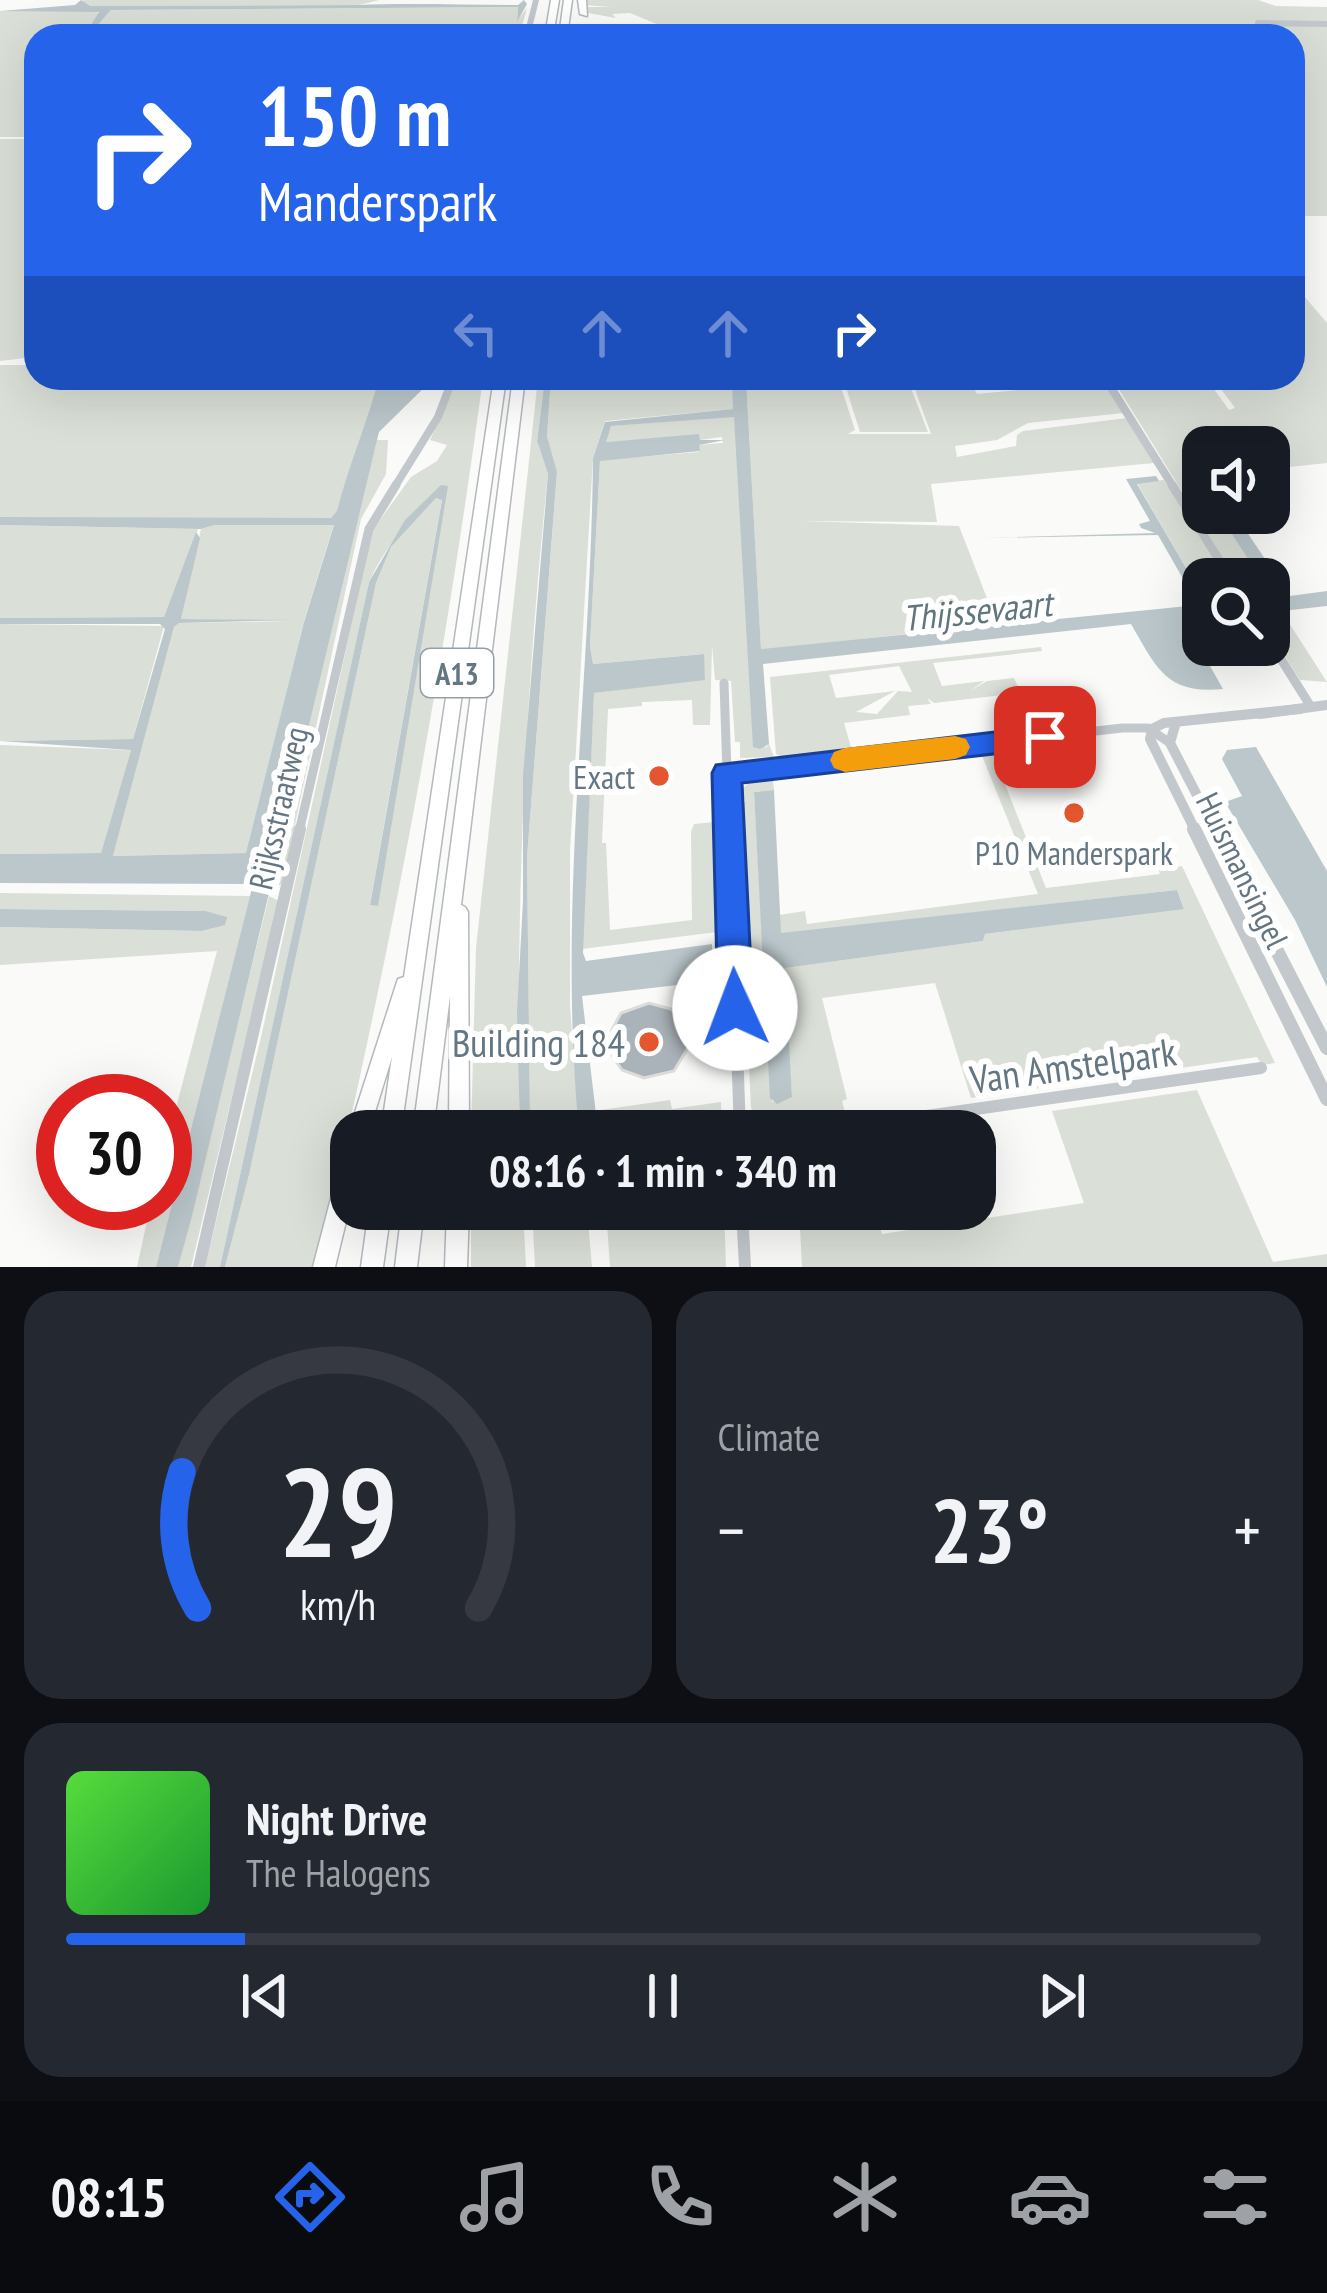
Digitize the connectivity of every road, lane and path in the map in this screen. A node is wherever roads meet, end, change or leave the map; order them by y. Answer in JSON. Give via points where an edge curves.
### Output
{"nodes":[{"id":1,"x":555,"y":0,"type":"edge"},
{"id":2,"x":552,"y":19,"type":"junction"},
{"id":3,"x":1258,"y":23,"type":"dead end"},
{"id":4,"x":548,"y":24,"type":"edge"},
{"id":5,"x":551,"y":24,"type":"edge"},
{"id":6,"x":1327,"y":24,"type":"edge"},
{"id":7,"x":448,"y":390,"type":"edge"},
{"id":8,"x":498,"y":390,"type":"edge"},
{"id":9,"x":517,"y":390,"type":"edge"},
{"id":10,"x":1114,"y":390,"type":"edge"},
{"id":11,"x":1219,"y":558,"type":"edge"},
{"id":12,"x":1283,"y":666,"type":"edge"},
{"id":13,"x":724,"y":683,"type":"dead end"},
{"id":14,"x":1327,"y":705,"type":"edge"},
{"id":15,"x":1305,"y":708,"type":"junction"},
{"id":16,"x":1176,"y":722,"type":"junction"},
{"id":17,"x":1152,"y":729,"type":"junction"},
{"id":18,"x":1170,"y":743,"type":"junction"},
{"id":19,"x":727,"y":773,"type":"junction"},
{"id":20,"x":459,"y":851,"type":"junction"},
{"id":21,"x":417,"y":953,"type":"junction"},
{"id":22,"x":1327,"y":1048,"type":"edge"},
{"id":23,"x":1261,"y":1068,"type":"dead end"},
{"id":24,"x":1327,"y":1099,"type":"edge"},
{"id":25,"x":365,"y":1110,"type":"edge"},
{"id":26,"x":394,"y":1110,"type":"edge"},
{"id":27,"x":426,"y":1110,"type":"edge"},
{"id":28,"x":459,"y":1110,"type":"edge"},
{"id":29,"x":739,"y":1110,"type":"edge"},
{"id":30,"x":968,"y":1110,"type":"edge"},
{"id":31,"x":333,"y":1230,"type":"edge"},
{"id":32,"x":377,"y":1230,"type":"edge"},
{"id":33,"x":410,"y":1230,"type":"edge"},
{"id":34,"x":457,"y":1230,"type":"edge"},
{"id":35,"x":743,"y":1230,"type":"edge"},
{"id":36,"x":199,"y":1267,"type":"edge"},
{"id":37,"x":324,"y":1267,"type":"edge"},
{"id":38,"x":372,"y":1267,"type":"edge"},
{"id":39,"x":406,"y":1267,"type":"edge"},
{"id":40,"x":456,"y":1267,"type":"edge"},
{"id":41,"x":745,"y":1267,"type":"edge"}],
"edges":[{"from":1,"to":2,"type":"highway"},
{"from":2,"to":4,"type":"highway"},
{"from":2,"to":5,"type":"highway"},
{"from":3,"to":6,"type":"street"},
{"from":7,"to":36,"type":"street","name":"Rijksstraatweg","via":[[369,529]]},
{"from":8,"to":21,"type":"highway","number":"A13"},
{"from":9,"to":20,"type":"highway","number":"A13"},
{"from":10,"to":11,"type":"street"},
{"from":12,"to":15,"type":"street"},
{"from":13,"to":19,"type":"street"},
{"from":14,"to":15,"type":"street"},
{"from":15,"to":16,"type":"street"},
{"from":16,"to":17,"type":"street"},
{"from":16,"to":18,"type":"street"},
{"from":17,"to":18,"type":"street"},
{"from":17,"to":19,"type":"street"},
{"from":17,"to":24,"type":"street","name":"Huismansingel","via":[[1151,744]]},
{"from":18,"to":22,"type":"street","name":"Huismansingel"},
{"from":19,"to":29,"type":"street"},
{"from":20,"to":27,"type":"highway","number":"A13"},
{"from":20,"to":28,"type":"highway","number":"A13"},
{"from":21,"to":25,"type":"highway","number":"A13"},
{"from":21,"to":26,"type":"highway","number":"A13"},
{"from":23,"to":30,"type":"street","name":"Van Amstelpark"},
{"from":31,"to":37,"type":"highway"},
{"from":32,"to":38,"type":"highway"},
{"from":33,"to":39,"type":"highway"},
{"from":34,"to":40,"type":"highway"},
{"from":35,"to":41,"type":"street"}]}
